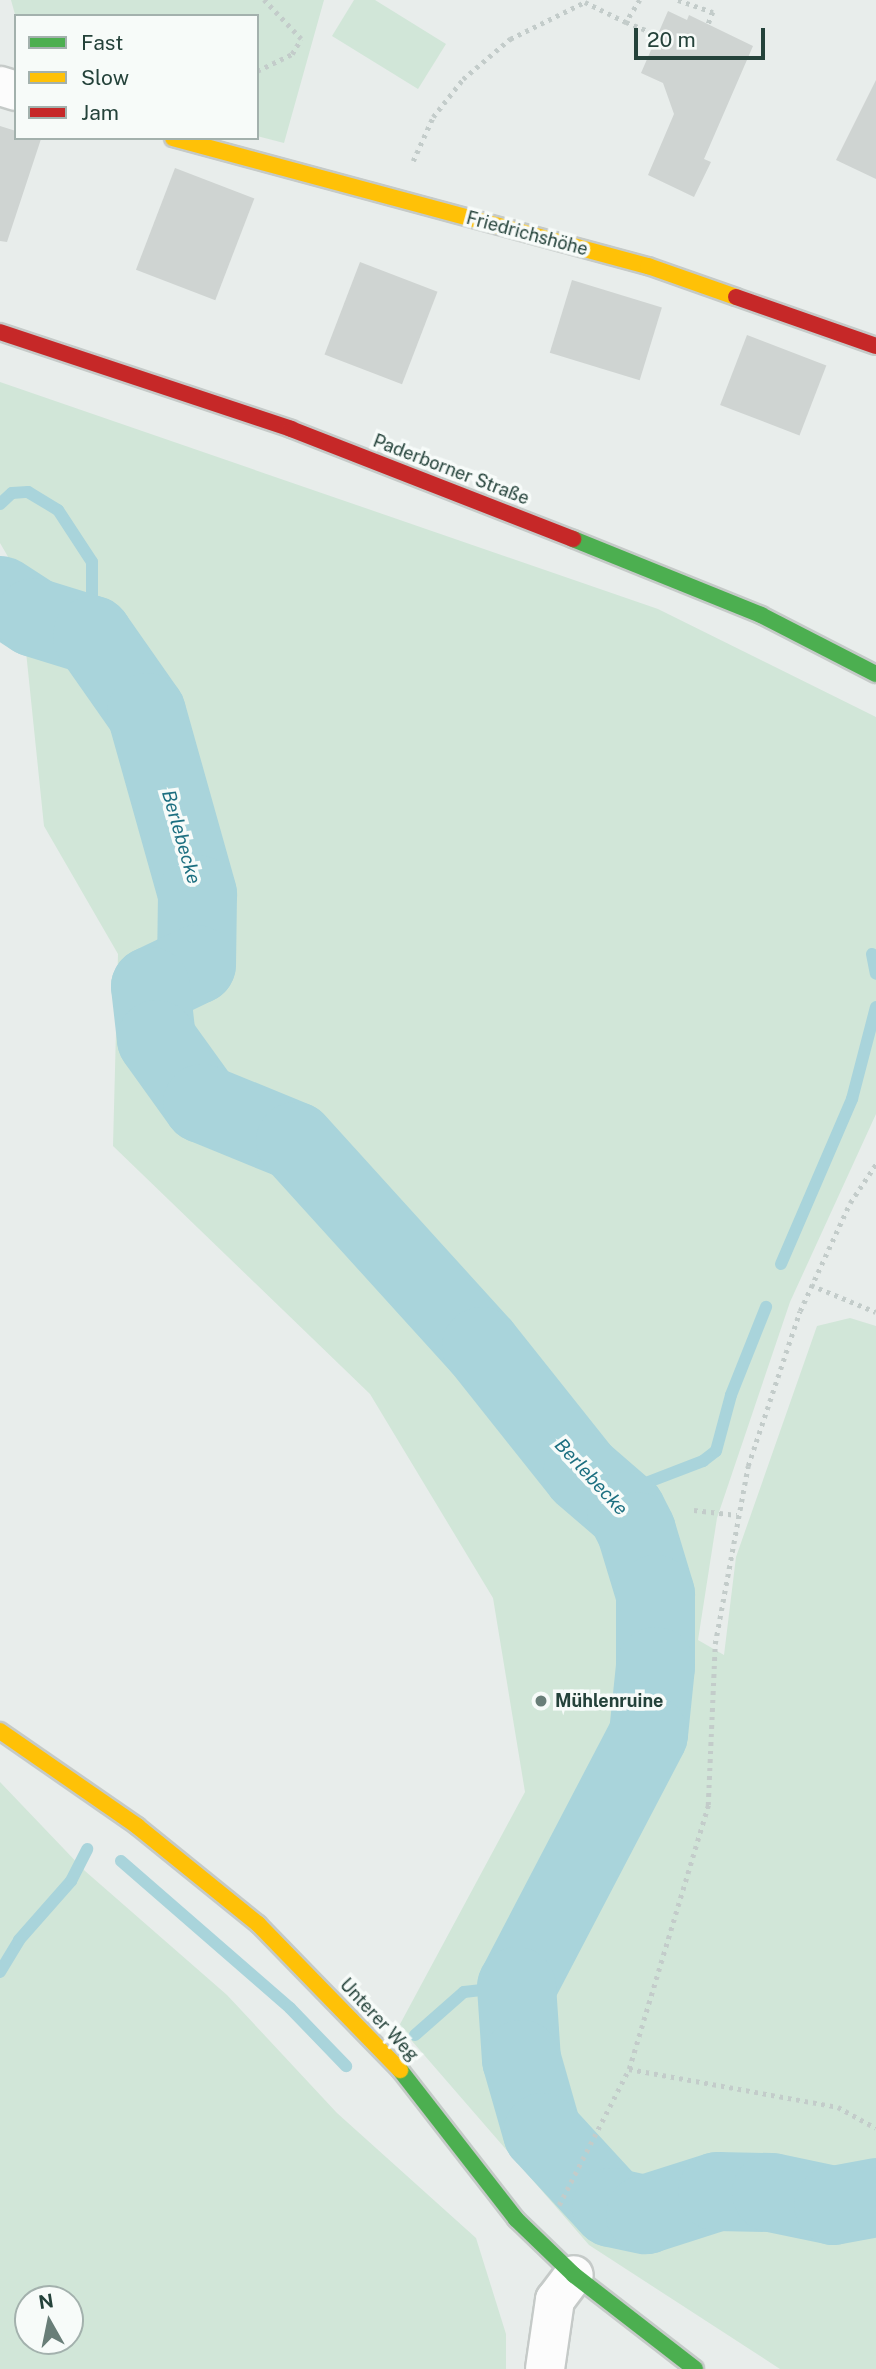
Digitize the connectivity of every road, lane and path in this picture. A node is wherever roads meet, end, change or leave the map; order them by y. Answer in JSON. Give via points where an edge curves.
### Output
{"nodes":[{"id":1,"x":264,"y":0,"type":"edge"},
{"id":2,"x":640,"y":0,"type":"edge"},
{"id":3,"x":678,"y":0,"type":"edge"},
{"id":4,"x":626,"y":22,"type":"junction"},
{"id":5,"x":708,"y":25,"type":"dead end"},
{"id":6,"x":651,"y":32,"type":"dead end"},
{"id":7,"x":259,"y":70,"type":"edge"},
{"id":8,"x":180,"y":140,"type":"edge"},
{"id":9,"x":418,"y":150,"type":"dead end"},
{"id":10,"x":0,"y":331,"type":"edge"},
{"id":11,"x":876,"y":346,"type":"edge"},
{"id":12,"x":876,"y":674,"type":"edge"},
{"id":13,"x":876,"y":1164,"type":"edge"},
{"id":14,"x":811,"y":1285,"type":"junction"},
{"id":15,"x":876,"y":1312,"type":"edge"},
{"id":16,"x":694,"y":1510,"type":"dead end"},
{"id":17,"x":737,"y":1515,"type":"junction"},
{"id":18,"x":0,"y":1731,"type":"edge"},
{"id":19,"x":629,"y":2070,"type":"junction"},
{"id":20,"x":876,"y":2129,"type":"edge"},
{"id":21,"x":564,"y":2199,"type":"dead end"},
{"id":22,"x":574,"y":2275,"type":"junction"},
{"id":23,"x":545,"y":2369,"type":"edge"},
{"id":24,"x":695,"y":2369,"type":"edge"}],
"edges":[{"from":1,"to":7,"type":"path","via":[[301,39],[292,54]]},
{"from":2,"to":4,"type":"path"},
{"from":3,"to":5,"type":"path","via":[[713,12]]},
{"from":4,"to":6,"type":"path"},
{"from":4,"to":9,"type":"path","via":[[585,2],[510,39],[463,79],[433,117]]},
{"from":8,"to":11,"type":"street","name":"Friedrichshöhe","via":[[648,266]]},
{"from":10,"to":12,"type":"street","name":"Paderborner Straße","via":[[291,429],[503,510],[761,615]]},
{"from":13,"to":14,"type":"path","via":[[850,1203]]},
{"from":14,"to":15,"type":"path"},
{"from":14,"to":17,"type":"path","via":[[748,1466]]},
{"from":16,"to":17,"type":"path"},
{"from":17,"to":19,"type":"path","via":[[715,1644],[708,1805]]},
{"from":18,"to":22,"type":"street","name":"Unterer Weg","via":[[136,1826],[258,1924],[380,2045],[516,2218]]},
{"from":19,"to":20,"type":"path","via":[[838,2107]]},
{"from":19,"to":21,"type":"path"},
{"from":22,"to":23,"type":"street","via":[[555,2300]]},
{"from":22,"to":24,"type":"street","name":"Unterer Weg"}]}
